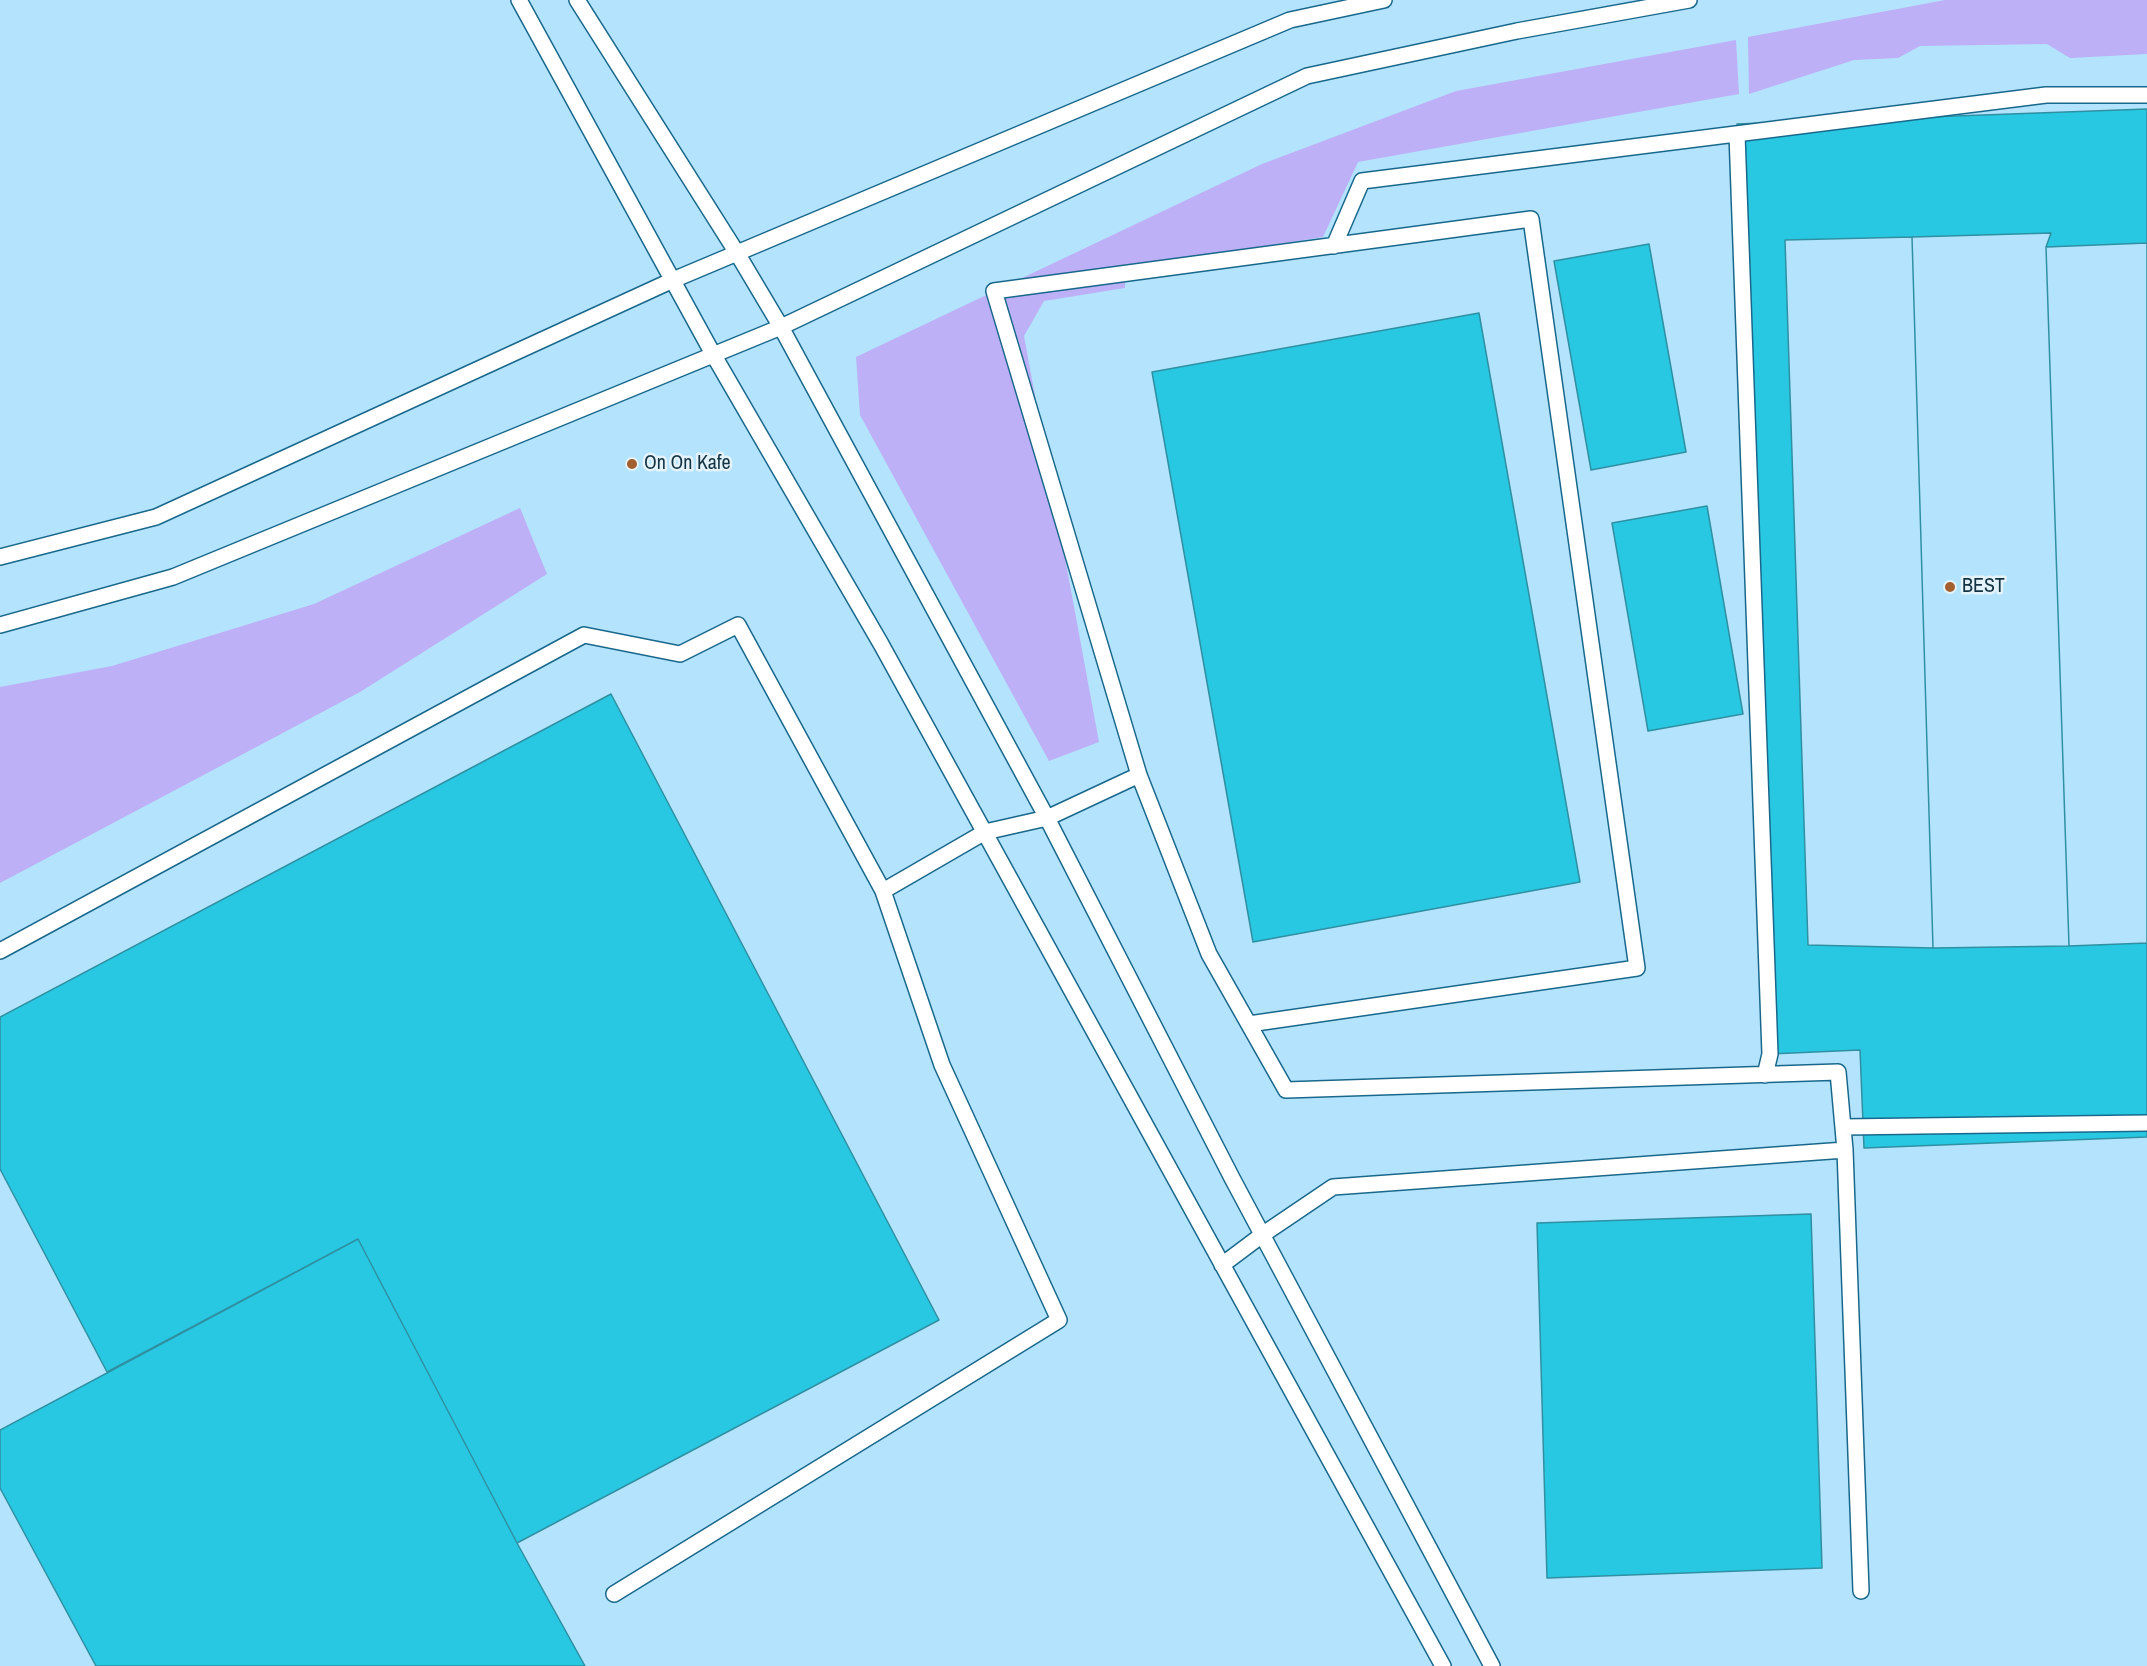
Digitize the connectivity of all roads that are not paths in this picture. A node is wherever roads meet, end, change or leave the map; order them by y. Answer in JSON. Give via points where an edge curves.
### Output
{"nodes":[{"id":1,"x":519,"y":0,"type":"edge"},
{"id":2,"x":577,"y":0,"type":"edge"},
{"id":3,"x":1384,"y":0,"type":"edge"},
{"id":4,"x":1689,"y":0,"type":"edge"},
{"id":5,"x":2147,"y":95,"type":"edge"},
{"id":6,"x":1737,"y":134,"type":"junction"},
{"id":7,"x":1334,"y":246,"type":"junction"},
{"id":8,"x":737,"y":253,"type":"junction"},
{"id":9,"x":673,"y":280,"type":"junction"},
{"id":10,"x":781,"y":327,"type":"junction"},
{"id":11,"x":713,"y":354,"type":"junction"},
{"id":12,"x":0,"y":557,"type":"edge"},
{"id":13,"x":0,"y":625,"type":"edge"},
{"id":14,"x":1139,"y":775,"type":"junction"},
{"id":15,"x":1047,"y":818,"type":"junction"},
{"id":16,"x":984,"y":832,"type":"junction"},
{"id":17,"x":883,"y":891,"type":"junction"},
{"id":18,"x":0,"y":951,"type":"edge"},
{"id":19,"x":1249,"y":1024,"type":"junction"},
{"id":20,"x":1765,"y":1075,"type":"junction"},
{"id":21,"x":2147,"y":1123,"type":"edge"},
{"id":22,"x":1843,"y":1127,"type":"junction"},
{"id":23,"x":1845,"y":1150,"type":"junction"},
{"id":24,"x":1262,"y":1234,"type":"junction"},
{"id":25,"x":1222,"y":1265,"type":"junction"},
{"id":26,"x":1861,"y":1591,"type":"dead end"},
{"id":27,"x":614,"y":1594,"type":"dead end"},
{"id":28,"x":1443,"y":1666,"type":"edge"},
{"id":29,"x":1492,"y":1666,"type":"edge"}],
"edges":[{"from":1,"to":9,"type":"lane"},
{"from":2,"to":8,"type":"lane"},
{"from":3,"to":8,"type":"lane","via":[[1290,20]]},
{"from":4,"to":10,"type":"lane","via":[[1517,31],[1308,76]]},
{"from":5,"to":6,"type":"lane","via":[[2046,95]]},
{"from":6,"to":7,"type":"lane","via":[[1362,181]]},
{"from":6,"to":20,"type":"lane","via":[[1770,1054]]},
{"from":7,"to":14,"type":"lane","via":[[994,291]]},
{"from":7,"to":19,"type":"lane","via":[[1531,219],[1636,968]]},
{"from":8,"to":9,"type":"lane"},
{"from":8,"to":10,"type":"lane"},
{"from":9,"to":11,"type":"lane"},
{"from":9,"to":12,"type":"lane","via":[[156,517]]},
{"from":10,"to":11,"type":"lane"},
{"from":10,"to":15,"type":"lane"},
{"from":11,"to":13,"type":"lane","via":[[173,577]]},
{"from":11,"to":16,"type":"lane"},
{"from":14,"to":15,"type":"lane"},
{"from":14,"to":19,"type":"lane","via":[[1209,954]]},
{"from":15,"to":16,"type":"lane"},
{"from":15,"to":24,"type":"lane"},
{"from":16,"to":17,"type":"lane"},
{"from":16,"to":25,"type":"lane"},
{"from":17,"to":18,"type":"lane","via":[[738,626],[680,654],[584,635]]},
{"from":17,"to":27,"type":"lane","via":[[942,1065],[1059,1320]]},
{"from":19,"to":20,"type":"lane","via":[[1286,1090]]},
{"from":20,"to":22,"type":"lane","via":[[1838,1072]]},
{"from":21,"to":22,"type":"lane"},
{"from":22,"to":23,"type":"lane"},
{"from":23,"to":24,"type":"lane","via":[[1333,1186]]},
{"from":23,"to":26,"type":"lane"},
{"from":24,"to":25,"type":"lane"},
{"from":24,"to":29,"type":"lane"},
{"from":25,"to":28,"type":"lane"}]}
